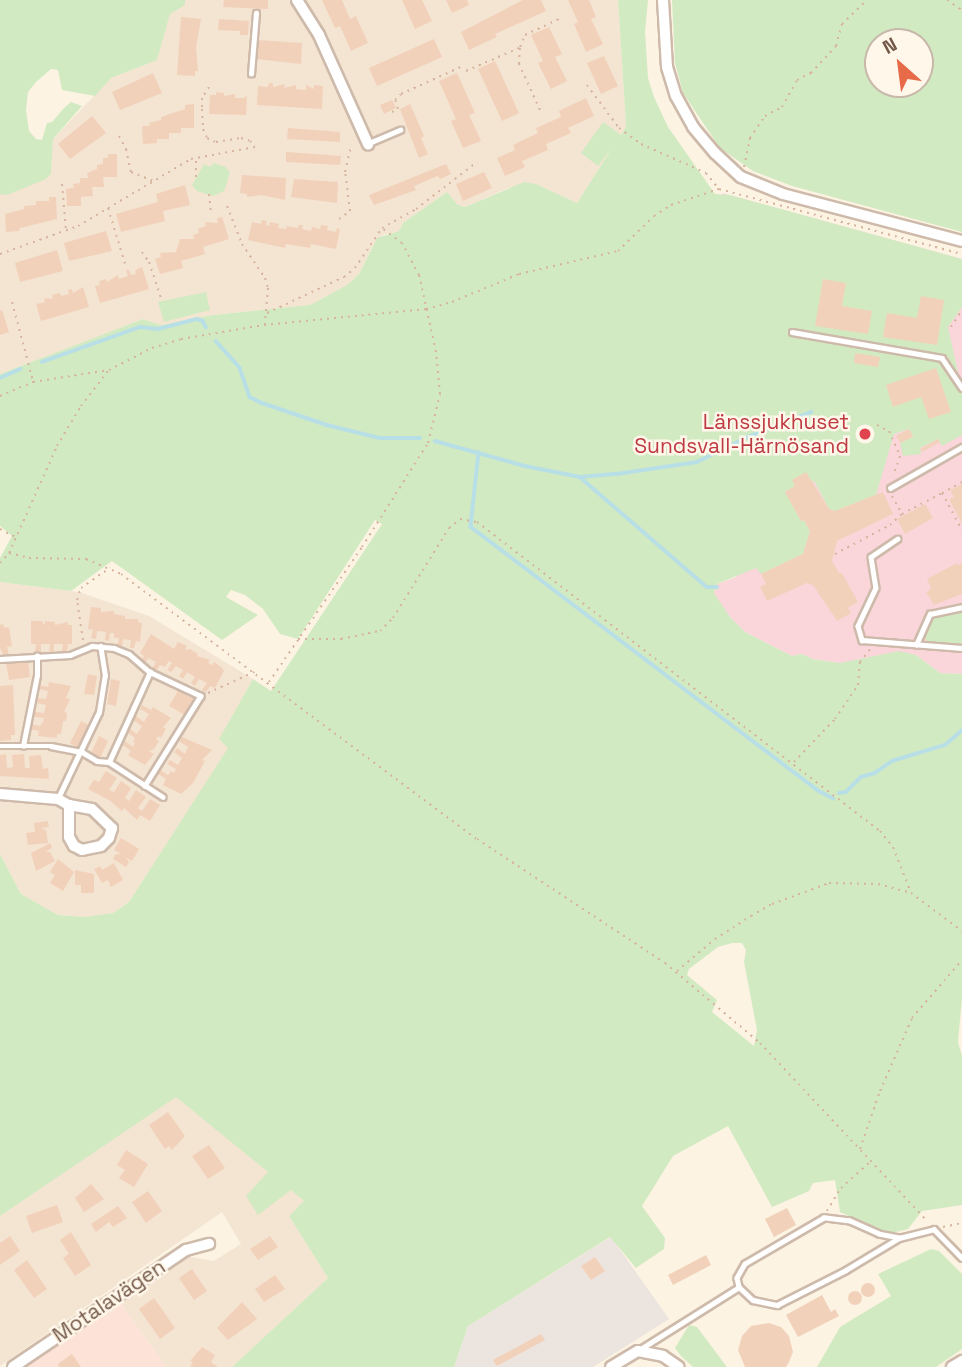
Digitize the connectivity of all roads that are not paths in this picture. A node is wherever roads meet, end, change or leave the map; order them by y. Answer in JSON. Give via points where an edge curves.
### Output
{"nodes":[{"id":1,"x":297,"y":0,"type":"edge"},
{"id":2,"x":663,"y":0,"type":"edge"},
{"id":3,"x":256,"y":13,"type":"dead end"},
{"id":4,"x":251,"y":74,"type":"dead end"},
{"id":5,"x":400,"y":130,"type":"dead end"},
{"id":6,"x":368,"y":144,"type":"joint"},
{"id":7,"x":962,"y":242,"type":"edge"},
{"id":8,"x":792,"y":332,"type":"dead end"},
{"id":9,"x":962,"y":388,"type":"edge"},
{"id":10,"x":962,"y":447,"type":"edge"},
{"id":11,"x":890,"y":490,"type":"road end"},
{"id":12,"x":898,"y":539,"type":"dead end"},
{"id":13,"x":962,"y":607,"type":"edge"},
{"id":14,"x":916,"y":645,"type":"junction"},
{"id":15,"x":100,"y":646,"type":"junction"},
{"id":16,"x":962,"y":648,"type":"edge"},
{"id":17,"x":37,"y":656,"type":"junction"},
{"id":18,"x":0,"y":659,"type":"edge"},
{"id":19,"x":150,"y":672,"type":"junction"},
{"id":20,"x":0,"y":746,"type":"edge"},
{"id":21,"x":23,"y":746,"type":"junction"},
{"id":22,"x":82,"y":752,"type":"junction"},
{"id":23,"x":109,"y":762,"type":"junction"},
{"id":24,"x":145,"y":786,"type":"junction"},
{"id":25,"x":0,"y":794,"type":"edge"},
{"id":26,"x":163,"y":797,"type":"dead end"},
{"id":27,"x":58,"y":799,"type":"junction"},
{"id":28,"x":69,"y":805,"type":"junction"},
{"id":29,"x":899,"y":1238,"type":"junction"},
{"id":30,"x":209,"y":1244,"type":"dead end"},
{"id":31,"x":962,"y":1258,"type":"edge"},
{"id":32,"x":739,"y":1287,"type":"junction"},
{"id":33,"x":638,"y":1351,"type":"junction"},
{"id":34,"x":962,"y":1361,"type":"edge"},
{"id":35,"x":13,"y":1367,"type":"edge"},
{"id":36,"x":611,"y":1367,"type":"edge"},
{"id":37,"x":679,"y":1367,"type":"edge"},
{"id":38,"x":951,"y":1367,"type":"edge"}],
"edges":[{"from":1,"to":6,"type":"street","via":[[320,35]]},
{"from":2,"to":7,"type":"street","via":[[667,67],[676,96],[693,127],[741,177],[783,194]]},
{"from":3,"to":4,"type":"lane"},
{"from":5,"to":6,"type":"lane"},
{"from":8,"to":9,"type":"lane","via":[[942,358]]},
{"from":10,"to":11,"type":"lane"},
{"from":12,"to":14,"type":"lane","via":[[870,557],[876,588],[858,634],[875,643]]},
{"from":13,"to":14,"type":"lane","via":[[930,614]]},
{"from":14,"to":16,"type":"lane"},
{"from":15,"to":17,"type":"lane"},
{"from":15,"to":19,"type":"lane","via":[[129,654]]},
{"from":15,"to":22,"type":"lane","via":[[104,690]]},
{"from":17,"to":18,"type":"lane"},
{"from":17,"to":21,"type":"lane"},
{"from":19,"to":23,"type":"lane"},
{"from":19,"to":24,"type":"lane","via":[[201,696]]},
{"from":20,"to":21,"type":"lane"},
{"from":21,"to":22,"type":"lane"},
{"from":22,"to":23,"type":"lane"},
{"from":22,"to":27,"type":"lane"},
{"from":23,"to":24,"type":"lane"},
{"from":24,"to":26,"type":"lane"},
{"from":25,"to":27,"type":"street"},
{"from":27,"to":28,"type":"street"},
{"from":28,"to":28,"type":"street","via":[[69,837],[74,846],[82,850],[101,846],[113,828],[92,809]]},
{"from":29,"to":31,"type":"lane","via":[[934,1229]]},
{"from":29,"to":32,"type":"lane","via":[[777,1304],[753,1300]]},
{"from":29,"to":32,"type":"lane","via":[[850,1221],[824,1218],[745,1264],[737,1278]]},
{"from":30,"to":35,"type":"street","name":"Motalavägen","via":[[186,1250]]},
{"from":32,"to":33,"type":"lane"},
{"from":33,"to":36,"type":"street"},
{"from":33,"to":37,"type":"street","via":[[663,1356]]},
{"from":34,"to":38,"type":"street"}]}
